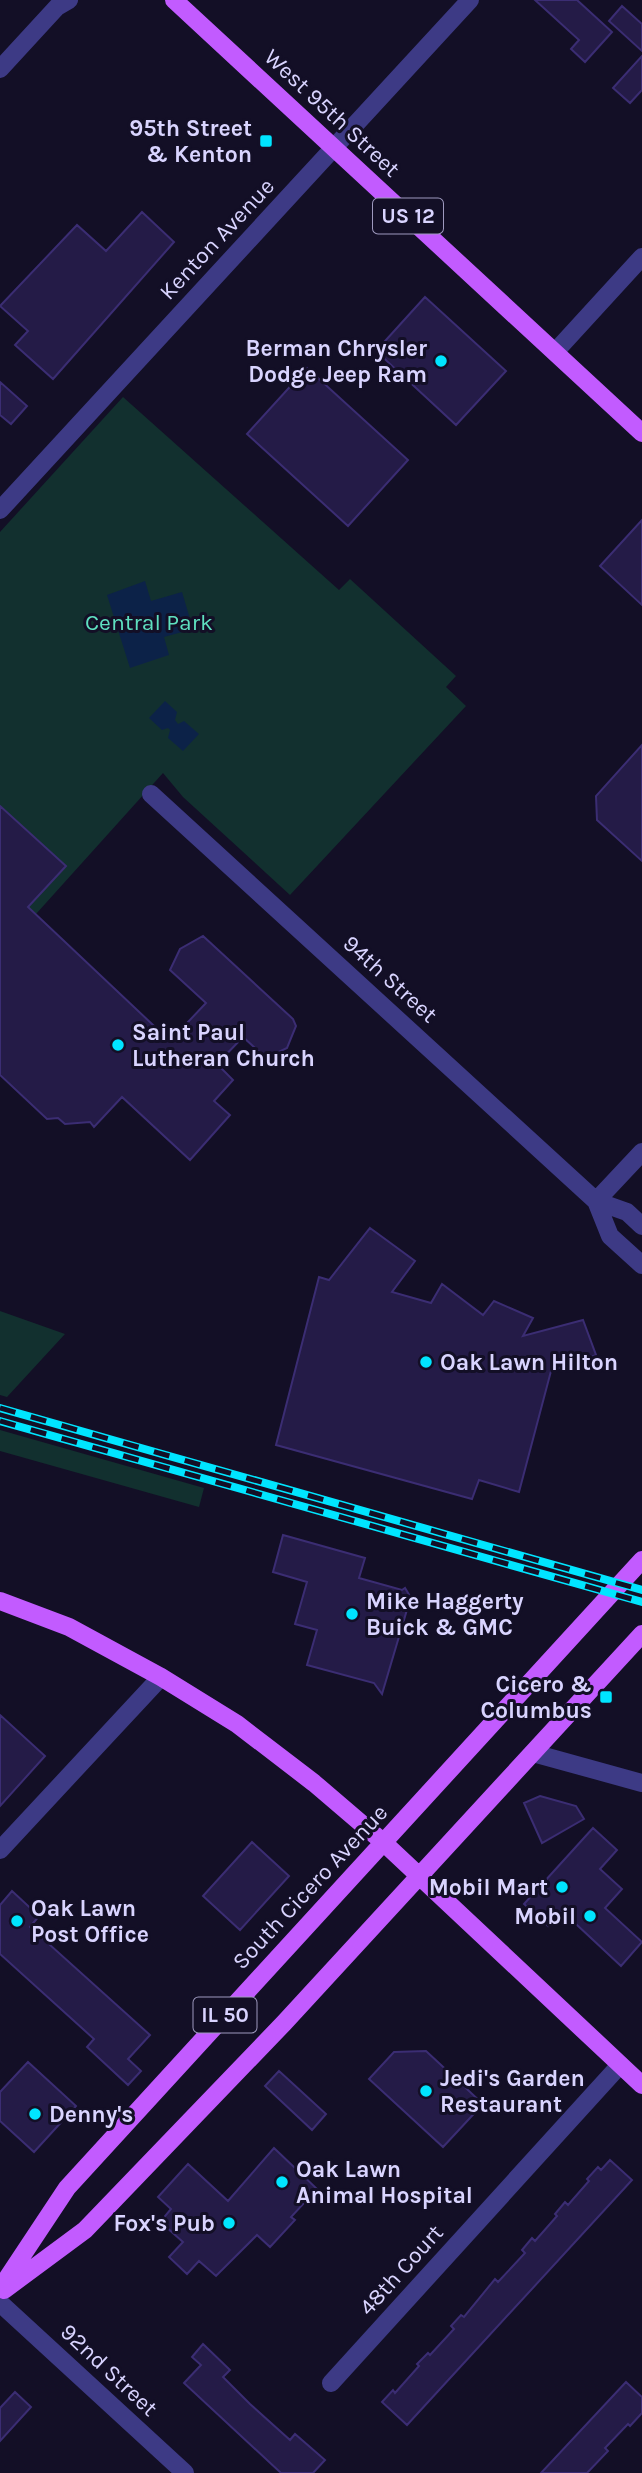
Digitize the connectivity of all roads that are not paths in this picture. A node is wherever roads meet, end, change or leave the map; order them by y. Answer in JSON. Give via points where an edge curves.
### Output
{"nodes":[{"id":1,"x":174,"y":0,"type":"edge"},
{"id":2,"x":470,"y":0,"type":"edge"},
{"id":3,"x":62,"y":2,"type":"edge"},
{"id":4,"x":0,"y":69,"type":"edge"},
{"id":5,"x":335,"y":148,"type":"junction"},
{"id":6,"x":642,"y":257,"type":"edge"},
{"id":7,"x":555,"y":352,"type":"junction"},
{"id":8,"x":642,"y":433,"type":"edge"},
{"id":9,"x":0,"y":510,"type":"edge"},
{"id":10,"x":151,"y":794,"type":"dead end"},
{"id":11,"x":642,"y":1152,"type":"edge"},
{"id":12,"x":596,"y":1202,"type":"junction"},
{"id":13,"x":642,"y":1226,"type":"edge"},
{"id":14,"x":642,"y":1265,"type":"edge"},
{"id":15,"x":642,"y":1560,"type":"edge"},
{"id":16,"x":0,"y":1601,"type":"edge"},
{"id":17,"x":642,"y":1634,"type":"edge"},
{"id":18,"x":161,"y":1677,"type":"junction"},
{"id":19,"x":533,"y":1753,"type":"junction"},
{"id":20,"x":642,"y":1783,"type":"edge"},
{"id":21,"x":383,"y":1842,"type":"junction"},
{"id":22,"x":0,"y":1850,"type":"edge"},
{"id":23,"x":421,"y":1876,"type":"junction"},
{"id":24,"x":620,"y":2065,"type":"junction"},
{"id":25,"x":642,"y":2085,"type":"edge"},
{"id":26,"x":0,"y":2291,"type":"edge"},
{"id":27,"x":0,"y":2303,"type":"edge"},
{"id":28,"x":331,"y":2383,"type":"dead end"},
{"id":29,"x":185,"y":2473,"type":"edge"}],
"edges":[{"from":1,"to":5,"type":"main road","name":"West 95th Street","number":"US 12"},
{"from":2,"to":5,"type":"street","name":"Kenton Avenue"},
{"from":3,"to":4,"type":"street"},
{"from":5,"to":7,"type":"main road","name":"West 95th Street","number":"US 12"},
{"from":5,"to":9,"type":"street","name":"Kenton Avenue"},
{"from":6,"to":7,"type":"street"},
{"from":7,"to":8,"type":"main road","name":"West 95th Street","number":"US 12"},
{"from":10,"to":12,"type":"street","name":"94th Street"},
{"from":11,"to":12,"type":"street"},
{"from":12,"to":13,"type":"street","name":"94th Street","via":[[626,1212]]},
{"from":12,"to":14,"type":"street","name":"94th Street","via":[[610,1236]]},
{"from":15,"to":21,"type":"main road","name":"South Cicero Avenue","number":"IL 50"},
{"from":16,"to":18,"type":"main road","via":[[69,1628]]},
{"from":17,"to":19,"type":"main road","name":"South Cicero Avenue","number":"IL 50"},
{"from":18,"to":21,"type":"main road","via":[[237,1724]]},
{"from":18,"to":22,"type":"street"},
{"from":19,"to":20,"type":"street"},
{"from":19,"to":23,"type":"main road","name":"South Cicero Avenue","number":"IL 50"},
{"from":21,"to":23,"type":"main road"},
{"from":21,"to":26,"type":"main road","name":"South Cicero Avenue","number":"IL 50","via":[[67,2188]]},
{"from":23,"to":24,"type":"main road"},
{"from":23,"to":26,"type":"main road","name":"South Cicero Avenue","number":"IL 50","via":[[85,2230]]},
{"from":24,"to":25,"type":"main road"},
{"from":24,"to":28,"type":"street","name":"48th Court"},
{"from":27,"to":29,"type":"street","name":"92nd Street"}]}
